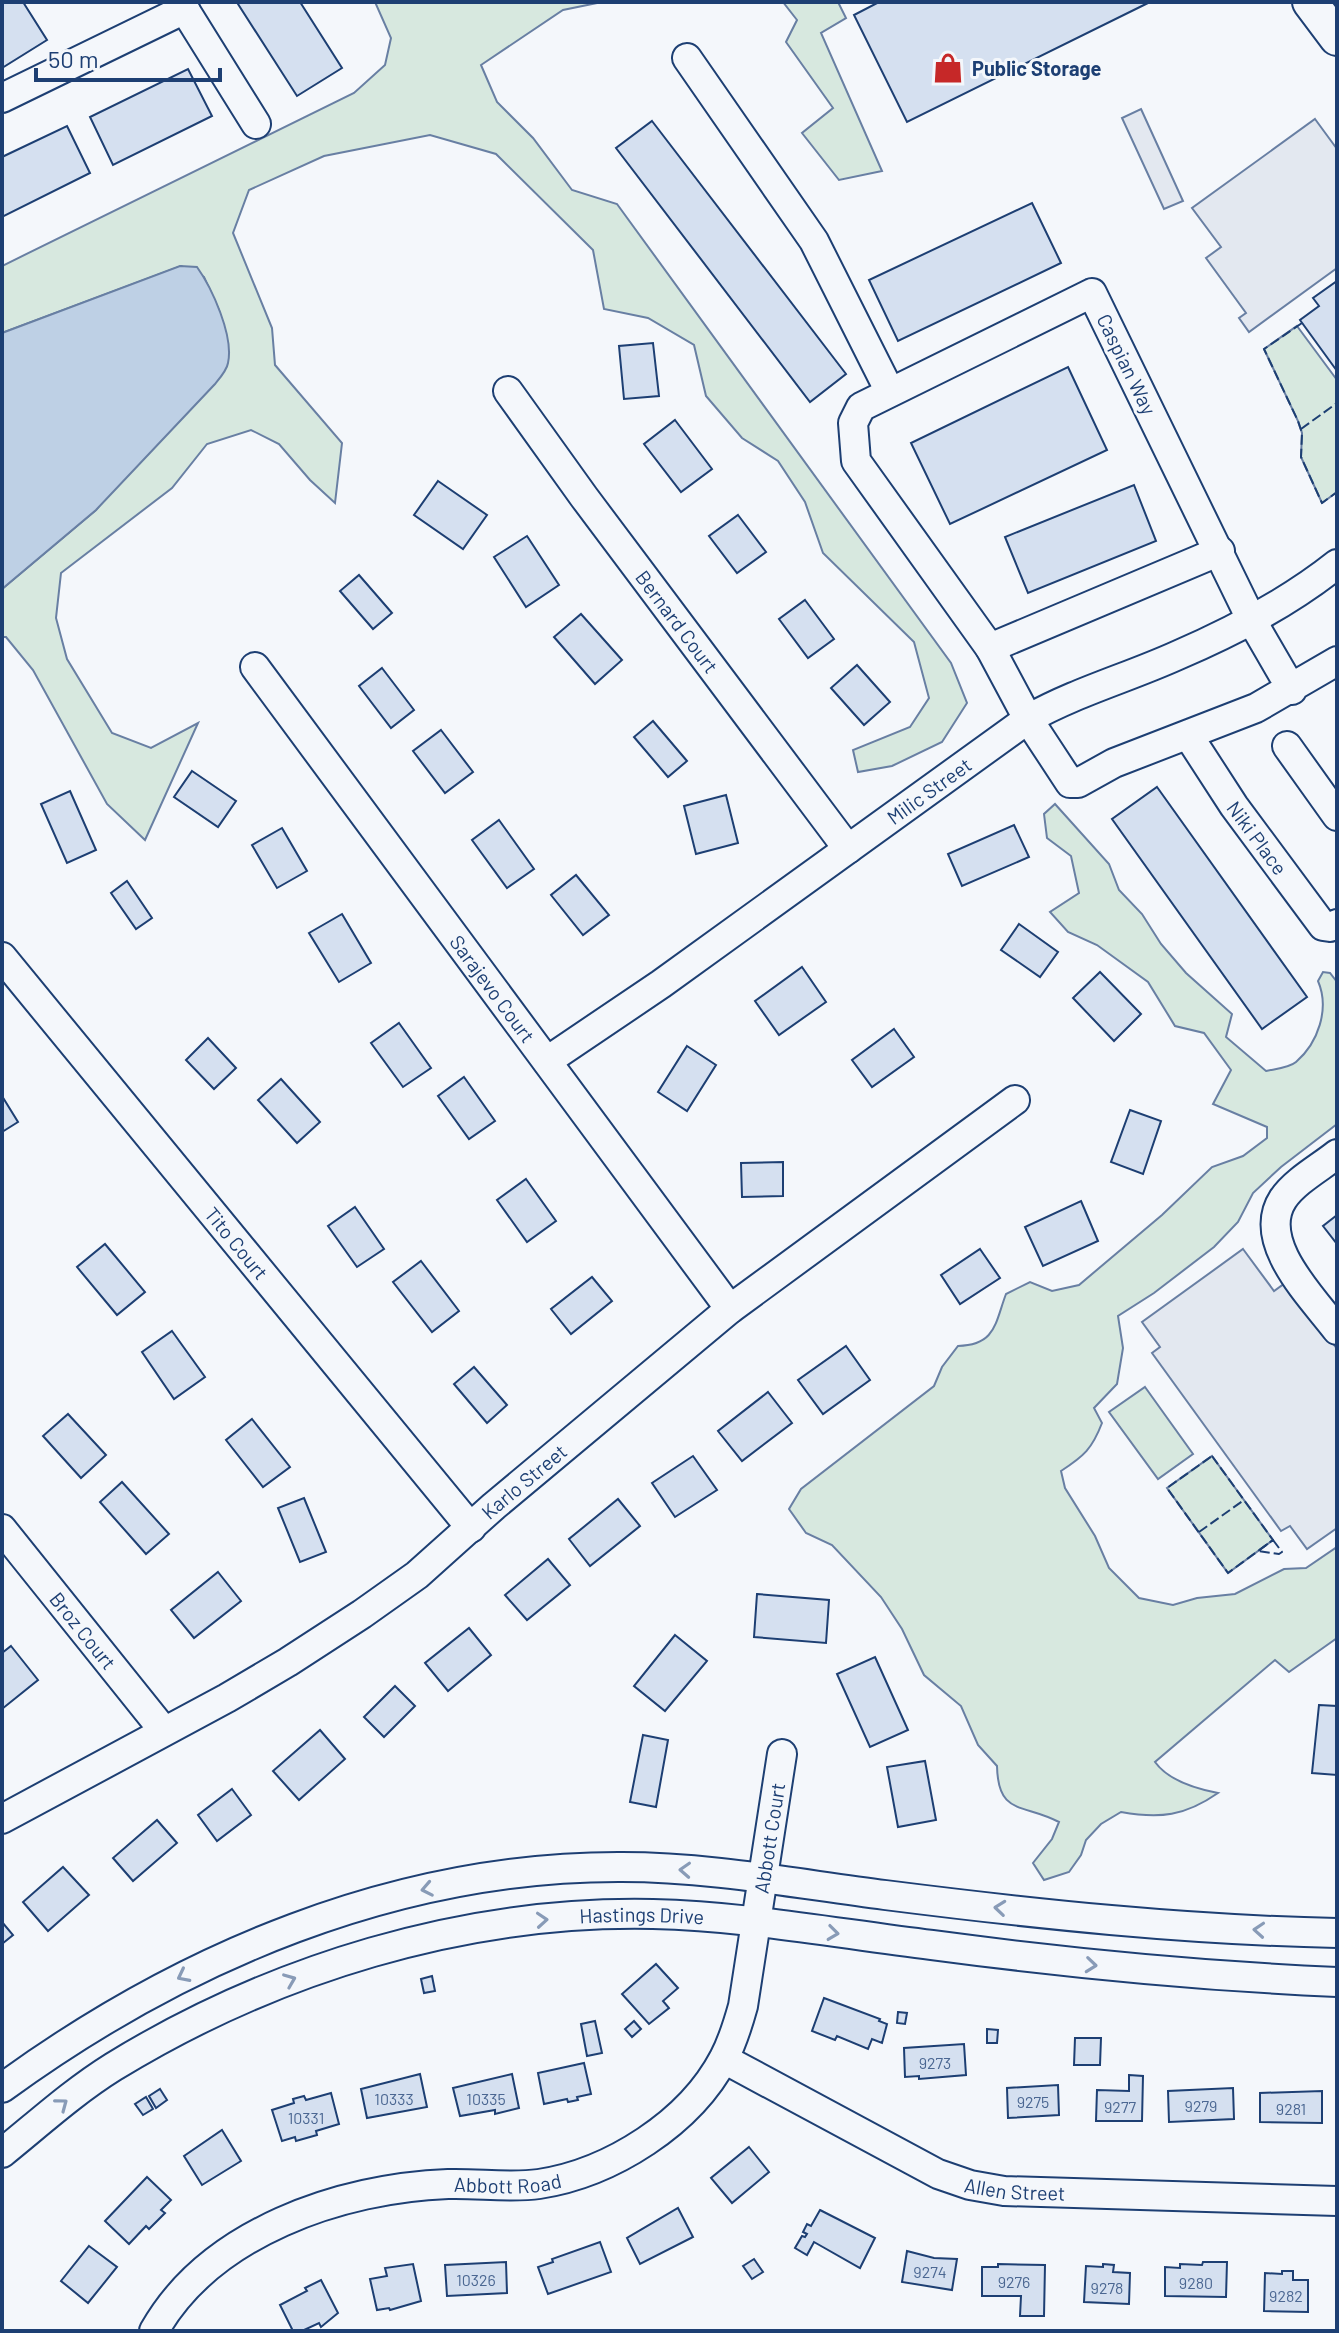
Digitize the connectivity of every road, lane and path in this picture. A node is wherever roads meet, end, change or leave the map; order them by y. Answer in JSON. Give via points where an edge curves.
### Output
{"nodes":[{"id":1,"x":1310,"y":2,"type":"edge"},
{"id":2,"x":182,"y":6,"type":"edge"},
{"id":3,"x":1337,"y":38,"type":"edge"},
{"id":4,"x":687,"y":58,"type":"dead end"},
{"id":5,"x":2,"y":98,"type":"edge"},
{"id":6,"x":256,"y":124,"type":"dead end"},
{"id":7,"x":508,"y":391,"type":"dead end"},
{"id":8,"x":890,"y":392,"type":"junction"},
{"id":9,"x":1220,"y":551,"type":"junction"},
{"id":10,"x":1337,"y":564,"type":"edge"},
{"id":11,"x":1252,"y":621,"type":"junction"},
{"id":12,"x":990,"y":648,"type":"junction"},
{"id":13,"x":1337,"y":661,"type":"edge"},
{"id":14,"x":255,"y":667,"type":"dead end"},
{"id":15,"x":1292,"y":690,"type":"junction"},
{"id":16,"x":1028,"y":719,"type":"junction"},
{"id":17,"x":1188,"y":735,"type":"junction"},
{"id":18,"x":1287,"y":746,"type":"dead end"},
{"id":19,"x":1337,"y":816,"type":"edge"},
{"id":20,"x":848,"y":849,"type":"junction"},
{"id":21,"x":1337,"y":924,"type":"edge"},
{"id":22,"x":2,"y":957,"type":"edge"},
{"id":23,"x":547,"y":1061,"type":"junction"},
{"id":24,"x":1015,"y":1100,"type":"dead end"},
{"id":25,"x":1337,"y":1154,"type":"edge"},
{"id":26,"x":730,"y":1309,"type":"junction"},
{"id":27,"x":1337,"y":1330,"type":"edge"},
{"id":28,"x":471,"y":1528,"type":"junction"},
{"id":29,"x":2,"y":1529,"type":"edge"},
{"id":30,"x":164,"y":1731,"type":"junction"},
{"id":31,"x":782,"y":1754,"type":"dead end"},
{"id":32,"x":2,"y":1819,"type":"edge"},
{"id":33,"x":762,"y":1880,"type":"junction"},
{"id":34,"x":756,"y":1923,"type":"junction"},
{"id":35,"x":1337,"y":1933,"type":"edge"},
{"id":36,"x":1337,"y":1982,"type":"edge"},
{"id":37,"x":724,"y":2059,"type":"junction"},
{"id":38,"x":2,"y":2088,"type":"edge"},
{"id":39,"x":2,"y":2153,"type":"edge"},
{"id":40,"x":1337,"y":2201,"type":"edge"},
{"id":41,"x":154,"y":2331,"type":"edge"}],
"edges":[{"from":1,"to":3,"type":"main road"},
{"from":2,"to":5,"type":"street"},
{"from":2,"to":6,"type":"street"},
{"from":4,"to":8,"type":"street","via":[[814,241]]},
{"from":7,"to":20,"type":"street","name":"Bernard Court"},
{"from":8,"to":9,"type":"street","name":"Caspian Way","via":[[1092,293]]},
{"from":8,"to":12,"type":"street","name":"Caspian Way","via":[[861,407],[853,423],[856,461]]},
{"from":9,"to":11,"type":"street","name":"Caspian Way"},
{"from":9,"to":12,"type":"street"},
{"from":10,"to":11,"type":"street","name":"Milic Street"},
{"from":11,"to":15,"type":"street"},
{"from":11,"to":16,"type":"street","name":"Milic Street"},
{"from":12,"to":16,"type":"street","name":"Caspian Way"},
{"from":13,"to":15,"type":"street"},
{"from":14,"to":23,"type":"street","name":"Sarajevo Court"},
{"from":15,"to":17,"type":"street"},
{"from":16,"to":17,"type":"street","via":[[1070,783]]},
{"from":16,"to":20,"type":"street","name":"Milic Street"},
{"from":17,"to":21,"type":"street","name":"Niki Place","via":[[1323,926]]},
{"from":18,"to":19,"type":"street"},
{"from":20,"to":23,"type":"street","name":"Milic Street"},
{"from":22,"to":28,"type":"street","name":"Tito Court"},
{"from":23,"to":26,"type":"street","name":"Sarajevo Court"},
{"from":24,"to":26,"type":"street","name":"Karlo Street"},
{"from":25,"to":27,"type":"street","via":[[1283,1198],[1276,1233],[1279,1251]]},
{"from":26,"to":28,"type":"street","name":"Karlo Street"},
{"from":28,"to":30,"type":"street","name":"Karlo Street","via":[[362,1614]]},
{"from":29,"to":30,"type":"street","name":"Broz Court"},
{"from":30,"to":32,"type":"street","name":"Karlo Street"},
{"from":31,"to":33,"type":"street","name":"Abbott Court"},
{"from":33,"to":34,"type":"street","name":"Abbott Court"},
{"from":35,"to":33,"type":"street","one_way":true,"via":[[1140,1922]]},
{"from":33,"to":38,"type":"street","one_way":true,"via":[[703,1871],[553,1869],[395,1895],[222,1956],[133,2001]]},
{"from":34,"to":36,"type":"street","name":"Hastings Drive","one_way":true,"via":[[1087,1965]]},
{"from":34,"to":37,"type":"street","name":"Abbott Road","via":[[743,2006]]},
{"from":39,"to":34,"type":"street","name":"Hastings Drive","one_way":true,"via":[[56,2108],[157,2042],[225,2007],[357,1957],[528,1921],[653,1914]]},
{"from":37,"to":40,"type":"street","name":"Allen Street","via":[[938,2174],[970,2185],[1004,2191]]},
{"from":37,"to":41,"type":"street","name":"Abbott Road","via":[[680,2113],[602,2167],[537,2184],[397,2189],[298,2214],[218,2260]]}]}
